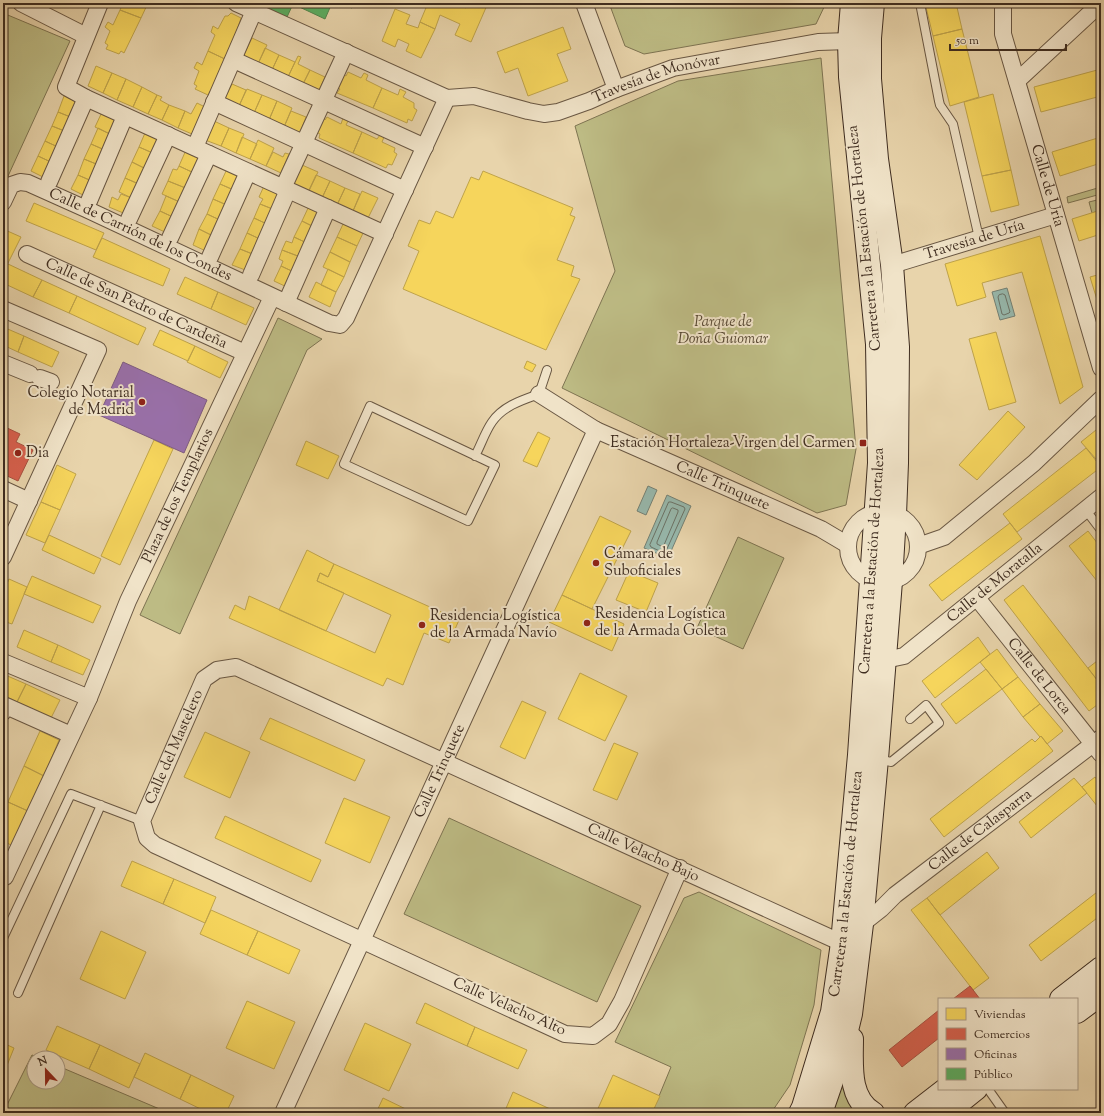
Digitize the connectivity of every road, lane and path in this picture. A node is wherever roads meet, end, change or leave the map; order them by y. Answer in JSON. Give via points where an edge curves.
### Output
{"nodes":[{"id":1,"x":21,"y":3,"type":"edge"},
{"id":2,"x":100,"y":3,"type":"edge"},
{"id":3,"x":236,"y":3,"type":"edge"},
{"id":4,"x":584,"y":3,"type":"edge"},
{"id":5,"x":852,"y":3,"type":"edge"},
{"id":6,"x":872,"y":3,"type":"edge"},
{"id":7,"x":920,"y":3,"type":"edge"},
{"id":8,"x":1003,"y":3,"type":"edge"},
{"id":9,"x":1101,"y":3,"type":"edge"},
{"id":10,"x":254,"y":11,"type":"junction"},
{"id":11,"x":86,"y":36,"type":"junction"},
{"id":12,"x":859,"y":40,"type":"junction"},
{"id":13,"x":346,"y":52,"type":"junction"},
{"id":14,"x":234,"y":60,"type":"junction"},
{"id":15,"x":1017,"y":81,"type":"junction"},
{"id":16,"x":616,"y":89,"type":"junction"},
{"id":17,"x":86,"y":98,"type":"junction"},
{"id":18,"x":448,"y":98,"type":"junction"},
{"id":19,"x":323,"y":100,"type":"junction"},
{"id":20,"x":214,"y":102,"type":"junction"},
{"id":21,"x":125,"y":116,"type":"junction"},
{"id":22,"x":168,"y":136,"type":"junction"},
{"id":23,"x":303,"y":143,"type":"junction"},
{"id":24,"x":425,"y":147,"type":"junction"},
{"id":25,"x":202,"y":151,"type":"junction"},
{"id":26,"x":248,"y":172,"type":"junction"},
{"id":27,"x":49,"y":182,"type":"dead end"},
{"id":28,"x":285,"y":189,"type":"junction"},
{"id":29,"x":405,"y":190,"type":"junction"},
{"id":30,"x":89,"y":201,"type":"dead end"},
{"id":31,"x":3,"y":202,"type":"edge"},
{"id":32,"x":328,"y":208,"type":"junction"},
{"id":33,"x":1056,"y":215,"type":"junction"},
{"id":34,"x":129,"y":220,"type":"dead end"},
{"id":35,"x":385,"y":234,"type":"junction"},
{"id":36,"x":170,"y":238,"type":"dead end"},
{"id":37,"x":979,"y":238,"type":"junction"},
{"id":38,"x":28,"y":254,"type":"dead end"},
{"id":39,"x":210,"y":257,"type":"dead end"},
{"id":40,"x":892,"y":265,"type":"junction"},
{"id":41,"x":251,"y":275,"type":"dead end"},
{"id":42,"x":279,"y":300,"type":"junction"},
{"id":43,"x":3,"y":309,"type":"edge"},
{"id":44,"x":244,"y":353,"type":"junction"},
{"id":45,"x":3,"y":363,"type":"edge"},
{"id":46,"x":1101,"y":368,"type":"edge"},
{"id":47,"x":547,"y":370,"type":"dead end"},
{"id":48,"x":41,"y":378,"type":"dead end"},
{"id":49,"x":539,"y":394,"type":"junction"},
{"id":50,"x":1101,"y":399,"type":"edge"},
{"id":51,"x":596,"y":430,"type":"junction"},
{"id":52,"x":476,"y":456,"type":"junction"},
{"id":53,"x":3,"y":489,"type":"edge"},
{"id":54,"x":1101,"y":497,"type":"edge"},
{"id":55,"x":29,"y":501,"type":"junction"},
{"id":56,"x":1085,"y":509,"type":"junction"},
{"id":57,"x":885,"y":514,"type":"junction"},
{"id":58,"x":1101,"y":530,"type":"edge"},
{"id":59,"x":848,"y":545,"type":"junction"},
{"id":60,"x":918,"y":546,"type":"junction"},
{"id":61,"x":3,"y":557,"type":"edge"},
{"id":62,"x":881,"y":581,"type":"junction"},
{"id":63,"x":977,"y":598,"type":"junction"},
{"id":64,"x":885,"y":660,"type":"junction"},
{"id":65,"x":3,"y":662,"type":"edge"},
{"id":66,"x":89,"y":698,"type":"junction"},
{"id":67,"x":4,"y":708,"type":"edge"},
{"id":68,"x":910,"y":719,"type":"dead end"},
{"id":69,"x":71,"y":735,"type":"junction"},
{"id":70,"x":1098,"y":745,"type":"edge"},
{"id":71,"x":877,"y":759,"type":"junction"},
{"id":72,"x":444,"y":762,"type":"junction"},
{"id":73,"x":101,"y":805,"type":"junction"},
{"id":74,"x":142,"y":821,"type":"junction"},
{"id":75,"x":680,"y":868,"type":"junction"},
{"id":76,"x":3,"y":876,"type":"edge"},
{"id":77,"x":862,"y":924,"type":"junction"},
{"id":78,"x":3,"y":938,"type":"edge"},
{"id":79,"x":363,"y":941,"type":"junction"},
{"id":80,"x":842,"y":943,"type":"junction"},
{"id":81,"x":1101,"y":968,"type":"edge"},
{"id":82,"x":18,"y":993,"type":"dead end"},
{"id":83,"x":1101,"y":994,"type":"edge"},
{"id":84,"x":1062,"y":998,"type":"edge"},
{"id":85,"x":1078,"y":1011,"type":"edge"},
{"id":86,"x":851,"y":1014,"type":"junction"},
{"id":87,"x":945,"y":1090,"type":"edge"},
{"id":88,"x":975,"y":1090,"type":"edge"},
{"id":89,"x":989,"y":1090,"type":"edge"},
{"id":90,"x":283,"y":1113,"type":"edge"},
{"id":91,"x":800,"y":1113,"type":"edge"},
{"id":92,"x":821,"y":1113,"type":"edge"},
{"id":93,"x":873,"y":1113,"type":"edge"},
{"id":94,"x":915,"y":1113,"type":"edge"},
{"id":95,"x":946,"y":1113,"type":"edge"},
{"id":96,"x":1005,"y":1113,"type":"edge"}],
"edges":[{"from":1,"to":11,"type":"street"},
{"from":2,"to":11,"type":"street"},
{"from":3,"to":10,"type":"street"},
{"from":4,"to":16,"type":"street"},
{"from":5,"to":12,"type":"street","name":"Carretera a la Estación de Hortaleza"},
{"from":6,"to":12,"type":"street","name":"Carretera a la Estación de Hortaleza"},
{"from":7,"to":37,"type":"lane","via":[[939,101],[953,124]]},
{"from":8,"to":15,"type":"street","name":"Calle de Uría","via":[[1003,34]]},
{"from":9,"to":15,"type":"street"},
{"from":10,"to":13,"type":"street"},
{"from":10,"to":14,"type":"street","name":"Calle de Carrión de los Condes"},
{"from":11,"to":17,"type":"street","via":[[66,87]]},
{"from":12,"to":16,"type":"street","name":"Travesía de Monóvar","via":[[818,42],[673,68]]},
{"from":12,"to":40,"type":"street","name":"Carretera a la Estación de Hortaleza","via":[[870,79],[877,159]]},
{"from":12,"to":57,"type":"street","name":"Carretera a la Estación de Hortaleza","via":[[850,77],[877,344],[879,463]]},
{"from":13,"to":18,"type":"street"},
{"from":13,"to":19,"type":"street","name":"Calle de Carrión de los Condes"},
{"from":14,"to":19,"type":"street"},
{"from":14,"to":20,"type":"street","name":"Calle de Carrión de los Condes"},
{"from":15,"to":33,"type":"street","name":"Calle de Uría"},
{"from":16,"to":18,"type":"street","name":"Travesía de Monóvar","via":[[558,112],[544,114],[474,96]]},
{"from":17,"to":21,"type":"street"},
{"from":17,"to":27,"type":"street","name":"Calle de Carrión de los Condes"},
{"from":18,"to":24,"type":"street","name":"Calle de Carrión de los Condes"},
{"from":19,"to":23,"type":"street","name":"Calle de Carrión de los Condes"},
{"from":19,"to":24,"type":"street"},
{"from":20,"to":23,"type":"street"},
{"from":20,"to":25,"type":"street","name":"Calle de Carrión de los Condes"},
{"from":21,"to":22,"type":"street"},
{"from":21,"to":30,"type":"street","name":"Calle de Carrión de los Condes"},
{"from":22,"to":25,"type":"street"},
{"from":22,"to":34,"type":"street","name":"Calle de Carrión de los Condes"},
{"from":23,"to":28,"type":"street","name":"Calle de Carrión de los Condes"},
{"from":23,"to":29,"type":"street"},
{"from":24,"to":29,"type":"street","name":"Calle de Carrión de los Condes"},
{"from":25,"to":26,"type":"street"},
{"from":25,"to":36,"type":"street","name":"Calle de Carrión de los Condes"},
{"from":26,"to":28,"type":"street"},
{"from":26,"to":39,"type":"street","name":"Calle de Carrión de los Condes"},
{"from":28,"to":32,"type":"street"},
{"from":28,"to":41,"type":"street","name":"Calle de Carrión de los Condes"},
{"from":29,"to":35,"type":"street","name":"Calle de Carrión de los Condes"},
{"from":31,"to":42,"type":"street","name":"Calle de Carrión de los Condes","via":[[11,185],[28,183]]},
{"from":32,"to":35,"type":"street"},
{"from":32,"to":42,"type":"street"},
{"from":33,"to":37,"type":"street","name":"Travesía de Uría"},
{"from":33,"to":46,"type":"street","name":"Calle de Uría"},
{"from":35,"to":42,"type":"street","name":"Calle de Carrión de los Condes","via":[[346,318],[340,325],[329,323]]},
{"from":37,"to":40,"type":"street","name":"Travesía de Uría"},
{"from":38,"to":44,"type":"street","name":"Calle de San Pedro de Cardeña"},
{"from":40,"to":57,"type":"street","name":"Carretera a la Estación de Hortaleza","via":[[898,347],[897,463]]},
{"from":42,"to":44,"type":"street","name":"Plaza de los Templarios"},
{"from":43,"to":55,"type":"street","via":[[98,350]]},
{"from":44,"to":66,"type":"street","name":"Plaza de los Templarios","via":[[128,601]]},
{"from":45,"to":48,"type":"street"},
{"from":47,"to":49,"type":"lane"},
{"from":49,"to":51,"type":"street","name":"Calle Trinquete"},
{"from":49,"to":52,"type":"lane","via":[[515,403],[500,413],[491,422]]},
{"from":50,"to":60,"type":"street","via":[[1034,463],[944,537]]},
{"from":51,"to":59,"type":"street","name":"Calle Trinquete","via":[[821,529]]},
{"from":51,"to":72,"type":"street","name":"Calle Trinquete"},
{"from":52,"to":52,"type":"lane","via":[[370,406],[344,464],[468,522],[495,465]]},
{"from":53,"to":55,"type":"street"},
{"from":54,"to":56,"type":"street","name":"Calle de Moratalla"},
{"from":55,"to":61,"type":"street"},
{"from":56,"to":58,"type":"lane"},
{"from":56,"to":63,"type":"street","name":"Calle de Moratalla"},
{"from":57,"to":59,"type":"street","via":[[865,518],[856,525]]},
{"from":57,"to":60,"type":"street","via":[[904,520],[916,536]]},
{"from":57,"to":62,"type":"street","name":"Carretera a la Estación de Hortaleza"},
{"from":59,"to":62,"type":"street","via":[[854,567],[862,575]]},
{"from":60,"to":62,"type":"street","via":[[911,568],[902,576]]},
{"from":62,"to":64,"type":"street","name":"Carretera a la Estación de Hortaleza"},
{"from":62,"to":80,"type":"street","name":"Carretera a la Estación de Hortaleza","via":[[859,755]]},
{"from":63,"to":64,"type":"street","name":"Calle de Moratalla","via":[[904,656]]},
{"from":63,"to":70,"type":"street","name":"Calle de Lorca"},
{"from":64,"to":71,"type":"street","name":"Carretera a la Estación de Hortaleza"},
{"from":65,"to":66,"type":"street"},
{"from":66,"to":69,"type":"street","name":"Plaza de los Templarios"},
{"from":67,"to":69,"type":"street"},
{"from":68,"to":71,"type":"lane","via":[[926,705],[939,723],[892,762]]},
{"from":69,"to":76,"type":"street","name":"Plaza de los Templarios","via":[[5,877]]},
{"from":70,"to":77,"type":"street","name":"Calle de Calasparra","via":[[895,895]]},
{"from":71,"to":77,"type":"street","name":"Carretera a la Estación de Hortaleza"},
{"from":72,"to":74,"type":"street","name":"Calle del Mastelero","via":[[236,667],[228,667],[217,670],[204,679]]},
{"from":72,"to":75,"type":"street","name":"Calle Velacho Bajo"},
{"from":72,"to":79,"type":"street","name":"Calle Trinquete"},
{"from":73,"to":74,"type":"lane"},
{"from":73,"to":78,"type":"lane","via":[[71,794]]},
{"from":73,"to":82,"type":"lane"},
{"from":74,"to":79,"type":"street","name":"Calle del Mastelero","via":[[147,838],[155,845]]},
{"from":75,"to":79,"type":"street","name":"Calle Velacho Alto","via":[[622,1001],[609,1024],[593,1036],[565,1034]]},
{"from":75,"to":80,"type":"street","name":"Calle Velacho Bajo"},
{"from":77,"to":86,"type":"street","name":"Carretera a la Estación de Hortaleza"},
{"from":79,"to":90,"type":"street","name":"Calle Trinquete"},
{"from":80,"to":91,"type":"street","name":"Carretera a la Estación de Hortaleza","via":[[832,1012]]},
{"from":81,"to":84,"type":"street"},
{"from":83,"to":85,"type":"street"},
{"from":86,"to":92,"type":"street","name":"Carretera a la Estación de Hortaleza","via":[[841,1055]]},
{"from":86,"to":93,"type":"street","name":"Carretera a la Estación de Hortaleza","via":[[853,1085],[859,1098]]},
{"from":87,"to":94,"type":"street"},
{"from":88,"to":95,"type":"street"},
{"from":89,"to":96,"type":"lane"}]}
